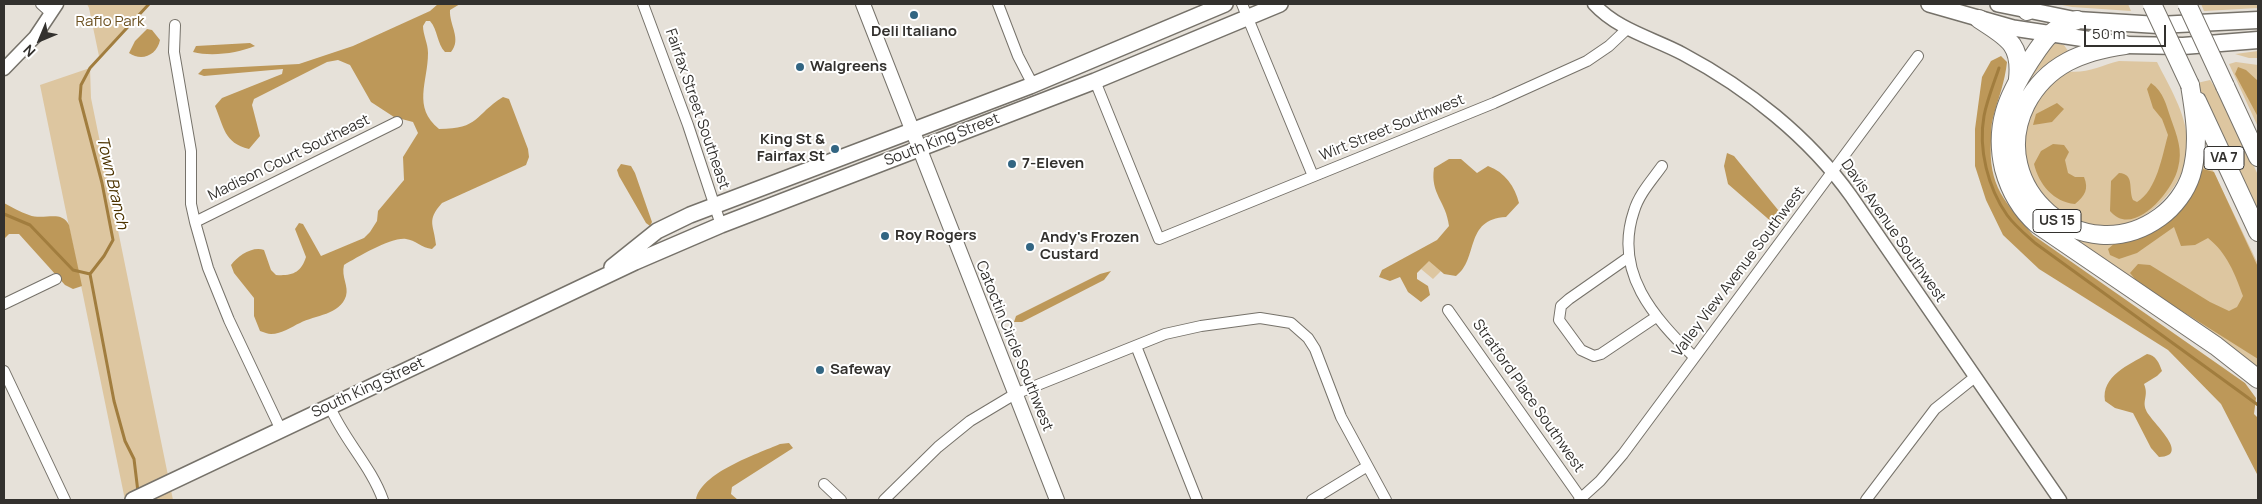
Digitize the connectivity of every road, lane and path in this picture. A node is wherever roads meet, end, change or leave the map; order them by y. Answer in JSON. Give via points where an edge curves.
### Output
{"nodes":[{"id":1,"x":41,"y":4,"type":"edge"},
{"id":2,"x":643,"y":4,"type":"edge"},
{"id":3,"x":863,"y":4,"type":"edge"},
{"id":4,"x":998,"y":4,"type":"edge"},
{"id":5,"x":1225,"y":4,"type":"edge"},
{"id":6,"x":1280,"y":4,"type":"edge"},
{"id":7,"x":1594,"y":4,"type":"edge"},
{"id":8,"x":1929,"y":4,"type":"edge"},
{"id":9,"x":1998,"y":4,"type":"edge"},
{"id":10,"x":2152,"y":4,"type":"edge"},
{"id":11,"x":2187,"y":4,"type":"edge"},
{"id":12,"x":2028,"y":7,"type":"edge"},
{"id":13,"x":54,"y":9,"type":"edge"},
{"id":14,"x":1245,"y":11,"type":"edge"},
{"id":15,"x":1979,"y":19,"type":"junction"},
{"id":16,"x":2077,"y":20,"type":"junction"},
{"id":17,"x":2258,"y":20,"type":"edge"},
{"id":18,"x":175,"y":25,"type":"dead end"},
{"id":19,"x":1627,"y":29,"type":"junction"},
{"id":20,"x":2049,"y":34,"type":"junction"},
{"id":21,"x":2258,"y":40,"type":"edge"},
{"id":22,"x":2125,"y":45,"type":"junction"},
{"id":23,"x":1918,"y":56,"type":"dead end"},
{"id":24,"x":4,"y":69,"type":"edge"},
{"id":25,"x":2018,"y":79,"type":"junction"},
{"id":26,"x":1095,"y":81,"type":"junction"},
{"id":27,"x":1033,"y":85,"type":"junction"},
{"id":28,"x":2190,"y":85,"type":"junction"},
{"id":29,"x":397,"y":122,"type":"dead end"},
{"id":30,"x":912,"y":131,"type":"junction"},
{"id":31,"x":919,"y":148,"type":"junction"},
{"id":32,"x":2258,"y":157,"type":"edge"},
{"id":33,"x":1662,"y":166,"type":"dead end"},
{"id":34,"x":1832,"y":172,"type":"junction"},
{"id":35,"x":1313,"y":176,"type":"junction"},
{"id":36,"x":715,"y":205,"type":"junction"},
{"id":37,"x":195,"y":222,"type":"junction"},
{"id":38,"x":722,"y":226,"type":"junction"},
{"id":39,"x":2258,"y":232,"type":"edge"},
{"id":40,"x":1630,"y":257,"type":"junction"},
{"id":41,"x":604,"y":275,"type":"junction"},
{"id":42,"x":56,"y":279,"type":"dead end"},
{"id":43,"x":4,"y":304,"type":"edge"},
{"id":44,"x":1448,"y":310,"type":"dead end"},
{"id":45,"x":1656,"y":317,"type":"junction"},
{"id":46,"x":1136,"y":346,"type":"junction"},
{"id":47,"x":1694,"y":357,"type":"junction"},
{"id":48,"x":4,"y":372,"type":"edge"},
{"id":49,"x":1975,"y":377,"type":"junction"},
{"id":50,"x":2258,"y":379,"type":"edge"},
{"id":51,"x":1015,"y":394,"type":"junction"},
{"id":52,"x":330,"y":407,"type":"junction"},
{"id":53,"x":281,"y":430,"type":"junction"},
{"id":54,"x":1366,"y":467,"type":"junction"},
{"id":55,"x":824,"y":484,"type":"dead end"},
{"id":56,"x":65,"y":500,"type":"edge"},
{"id":57,"x":133,"y":500,"type":"edge"},
{"id":58,"x":383,"y":500,"type":"edge"},
{"id":59,"x":841,"y":500,"type":"edge"},
{"id":60,"x":884,"y":500,"type":"edge"},
{"id":61,"x":1057,"y":500,"type":"edge"},
{"id":62,"x":1197,"y":500,"type":"edge"},
{"id":63,"x":1312,"y":500,"type":"edge"},
{"id":64,"x":1386,"y":500,"type":"edge"},
{"id":65,"x":1581,"y":500,"type":"edge"},
{"id":66,"x":1866,"y":500,"type":"edge"},
{"id":67,"x":2060,"y":500,"type":"edge"}],
"edges":[{"from":1,"to":13,"type":"street"},
{"from":2,"to":36,"type":"street","name":"Fairfax Street Southeast"},
{"from":3,"to":30,"type":"main road","name":"Catoctin Circle Southwest"},
{"from":4,"to":27,"type":"street"},
{"from":5,"to":27,"type":"main road","name":"South King Street"},
{"from":6,"to":14,"type":"main road","name":"South King Street"},
{"from":7,"to":19,"type":"street","name":"Davis Avenue Southwest"},
{"from":8,"to":15,"type":"main road"},
{"from":9,"to":12,"type":"main road"},
{"from":10,"to":28,"type":"highway","number":"US 15","bridge":true},
{"from":11,"to":32,"type":"highway","number":"VA 7","bridge":true},
{"from":12,"to":16,"type":"main road"},
{"from":13,"to":24,"type":"street","via":[[35,37]]},
{"from":14,"to":26,"type":"main road","name":"South King Street"},
{"from":14,"to":35,"type":"street"},
{"from":15,"to":20,"type":"main road"},
{"from":15,"to":25,"type":"highway","via":[[2014,46],[2020,63]]},
{"from":16,"to":17,"type":"highway","via":[[2158,26]]},
{"from":16,"to":20,"type":"highway","via":[[2063,24]]},
{"from":18,"to":37,"type":"street","via":[[174,52],[191,151],[191,204]]},
{"from":19,"to":34,"type":"street","name":"Davis Avenue Southwest","via":[[1683,54],[1740,88],[1772,113]]},
{"from":19,"to":35,"type":"street","name":"Wirt Street Southwest","via":[[1610,46],[1587,61]]},
{"from":20,"to":22,"type":"main road"},
{"from":20,"to":25,"type":"highway"},
{"from":21,"to":22,"type":"highway","number":"US 15","via":[[2184,46]]},
{"from":22,"to":28,"type":"highway","number":"US 15","via":[[2091,51],[2062,62],[2042,80],[2020,118],[2016,136],[2021,174],[2034,200],[2061,223],[2093,235],[2114,236],[2147,225],[2173,205],[2186,186],[2195,156]]},
{"from":23,"to":34,"type":"street","name":"Valley View Avenue Southwest"},
{"from":25,"to":50,"type":"highway","via":[[2002,119],[2000,149],[2013,194],[2029,216],[2050,234],[2216,346]]},
{"from":26,"to":31,"type":"main road","name":"South King Street"},
{"from":26,"to":35,"type":"street","name":"Wirt Street Southwest","via":[[1159,239]]},
{"from":27,"to":30,"type":"main road","name":"South King Street"},
{"from":28,"to":39,"type":"highway","number":"VA 7"},
{"from":29,"to":37,"type":"street","name":"Madison Court Southeast"},
{"from":30,"to":31,"type":"main road","name":"Catoctin Circle Southwest"},
{"from":30,"to":36,"type":"main road","name":"South King Street"},
{"from":31,"to":38,"type":"main road","name":"South King Street"},
{"from":31,"to":51,"type":"main road","name":"Catoctin Circle Southwest"},
{"from":33,"to":40,"type":"street","via":[[1634,211],[1627,239]]},
{"from":34,"to":47,"type":"street","name":"Valley View Avenue Southwest"},
{"from":34,"to":49,"type":"street","name":"Davis Avenue Southwest"},
{"from":36,"to":38,"type":"street","name":"Fairfax Street Southeast"},
{"from":36,"to":41,"type":"main road","name":"South King Street","via":[[656,231]]},
{"from":37,"to":53,"type":"street","via":[[208,268],[226,312]]},
{"from":38,"to":41,"type":"main road","name":"South King Street"},
{"from":40,"to":45,"type":"street","via":[[1631,271]]},
{"from":40,"to":45,"type":"street","via":[[1568,299],[1561,306],[1560,320],[1580,350],[1594,356]]},
{"from":41,"to":52,"type":"main road","name":"South King Street"},
{"from":42,"to":43,"type":"street"},
{"from":44,"to":65,"type":"street","name":"Stratford Place Southwest"},
{"from":45,"to":47,"type":"street"},
{"from":46,"to":51,"type":"street"},
{"from":46,"to":54,"type":"street","via":[[1165,334],[1231,321],[1260,318],[1291,323],[1308,338],[1314,349],[1340,417]]},
{"from":46,"to":62,"type":"street"},
{"from":47,"to":65,"type":"street","name":"Valley View Avenue Southwest","via":[[1600,482]]},
{"from":48,"to":56,"type":"street"},
{"from":49,"to":66,"type":"street","via":[[1935,409]]},
{"from":49,"to":67,"type":"street","name":"Davis Avenue Southwest"},
{"from":51,"to":60,"type":"street","via":[[957,432]]},
{"from":51,"to":61,"type":"main road","name":"Catoctin Circle Southwest"},
{"from":52,"to":53,"type":"main road","name":"South King Street"},
{"from":52,"to":58,"type":"street"},
{"from":53,"to":57,"type":"main road","name":"South King Street"},
{"from":54,"to":63,"type":"street"},
{"from":54,"to":64,"type":"street"},
{"from":55,"to":59,"type":"street"}]}
